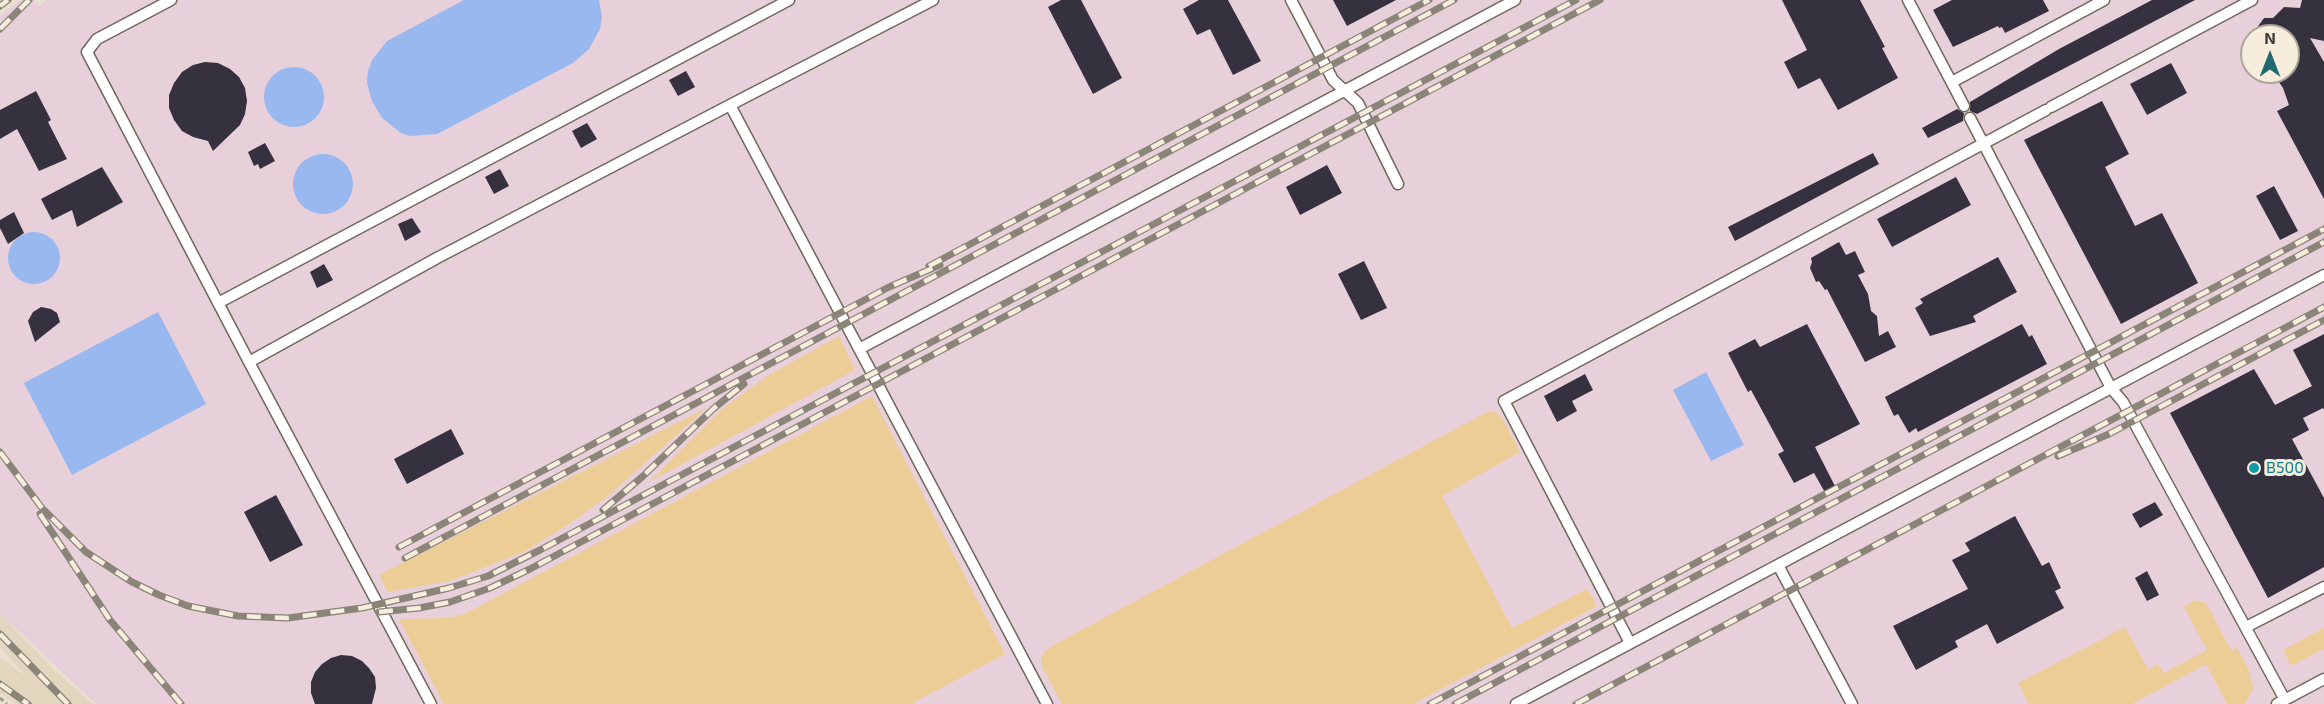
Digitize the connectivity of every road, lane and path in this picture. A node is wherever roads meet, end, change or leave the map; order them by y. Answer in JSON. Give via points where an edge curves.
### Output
{"nodes":[{"id":1,"x":171,"y":0,"type":"edge"},
{"id":2,"x":789,"y":0,"type":"edge"},
{"id":3,"x":933,"y":0,"type":"edge"},
{"id":4,"x":1291,"y":0,"type":"edge"},
{"id":5,"x":1515,"y":0,"type":"edge"},
{"id":6,"x":1908,"y":0,"type":"edge"},
{"id":7,"x":2104,"y":0,"type":"edge"},
{"id":8,"x":2252,"y":0,"type":"edge"},
{"id":9,"x":1952,"y":82,"type":"junction"},
{"id":10,"x":1345,"y":91,"type":"junction"},
{"id":11,"x":730,"y":105,"type":"junction"},
{"id":12,"x":1964,"y":106,"type":"dead end"},
{"id":13,"x":1970,"y":118,"type":"dead end"},
{"id":14,"x":1983,"y":144,"type":"junction"},
{"id":15,"x":1398,"y":184,"type":"dead end"},
{"id":16,"x":2324,"y":275,"type":"edge"},
{"id":17,"x":218,"y":303,"type":"junction"},
{"id":18,"x":859,"y":349,"type":"junction"},
{"id":19,"x":249,"y":362,"type":"junction"},
{"id":20,"x":2112,"y":388,"type":"junction"},
{"id":21,"x":1778,"y":565,"type":"junction"},
{"id":22,"x":2324,"y":587,"type":"edge"},
{"id":23,"x":2246,"y":627,"type":"junction"},
{"id":24,"x":1630,"y":643,"type":"junction"},
{"id":25,"x":2324,"y":679,"type":"edge"},
{"id":26,"x":0,"y":698,"type":"edge"},
{"id":27,"x":2281,"y":702,"type":"edge"},
{"id":28,"x":7,"y":704,"type":"edge"},
{"id":29,"x":431,"y":704,"type":"edge"},
{"id":30,"x":1047,"y":704,"type":"edge"},
{"id":31,"x":1516,"y":704,"type":"edge"},
{"id":32,"x":1852,"y":704,"type":"edge"}],
"edges":[{"from":1,"to":17,"type":"lane","via":[[97,39],[87,52]]},
{"from":2,"to":17,"type":"lane"},
{"from":3,"to":11,"type":"lane"},
{"from":4,"to":10,"type":"lane","via":[[1333,80]]},
{"from":5,"to":10,"type":"lane"},
{"from":6,"to":9,"type":"lane"},
{"from":7,"to":9,"type":"lane"},
{"from":8,"to":14,"type":"lane"},
{"from":9,"to":12,"type":"lane"},
{"from":10,"to":15,"type":"lane","via":[[1358,103]]},
{"from":10,"to":18,"type":"lane"},
{"from":11,"to":18,"type":"lane"},
{"from":11,"to":19,"type":"lane","via":[[436,258]]},
{"from":13,"to":14,"type":"lane"},
{"from":14,"to":20,"type":"lane"},
{"from":14,"to":24,"type":"lane","via":[[1504,401]]},
{"from":16,"to":20,"type":"lane"},
{"from":17,"to":19,"type":"lane"},
{"from":18,"to":30,"type":"lane"},
{"from":19,"to":29,"type":"lane"},
{"from":20,"to":21,"type":"lane"},
{"from":20,"to":23,"type":"lane"},
{"from":21,"to":24,"type":"lane"},
{"from":21,"to":32,"type":"lane"},
{"from":22,"to":23,"type":"lane"},
{"from":23,"to":27,"type":"lane"},
{"from":24,"to":31,"type":"lane"},
{"from":25,"to":27,"type":"lane"},
{"from":26,"to":28,"type":"path"}]}
